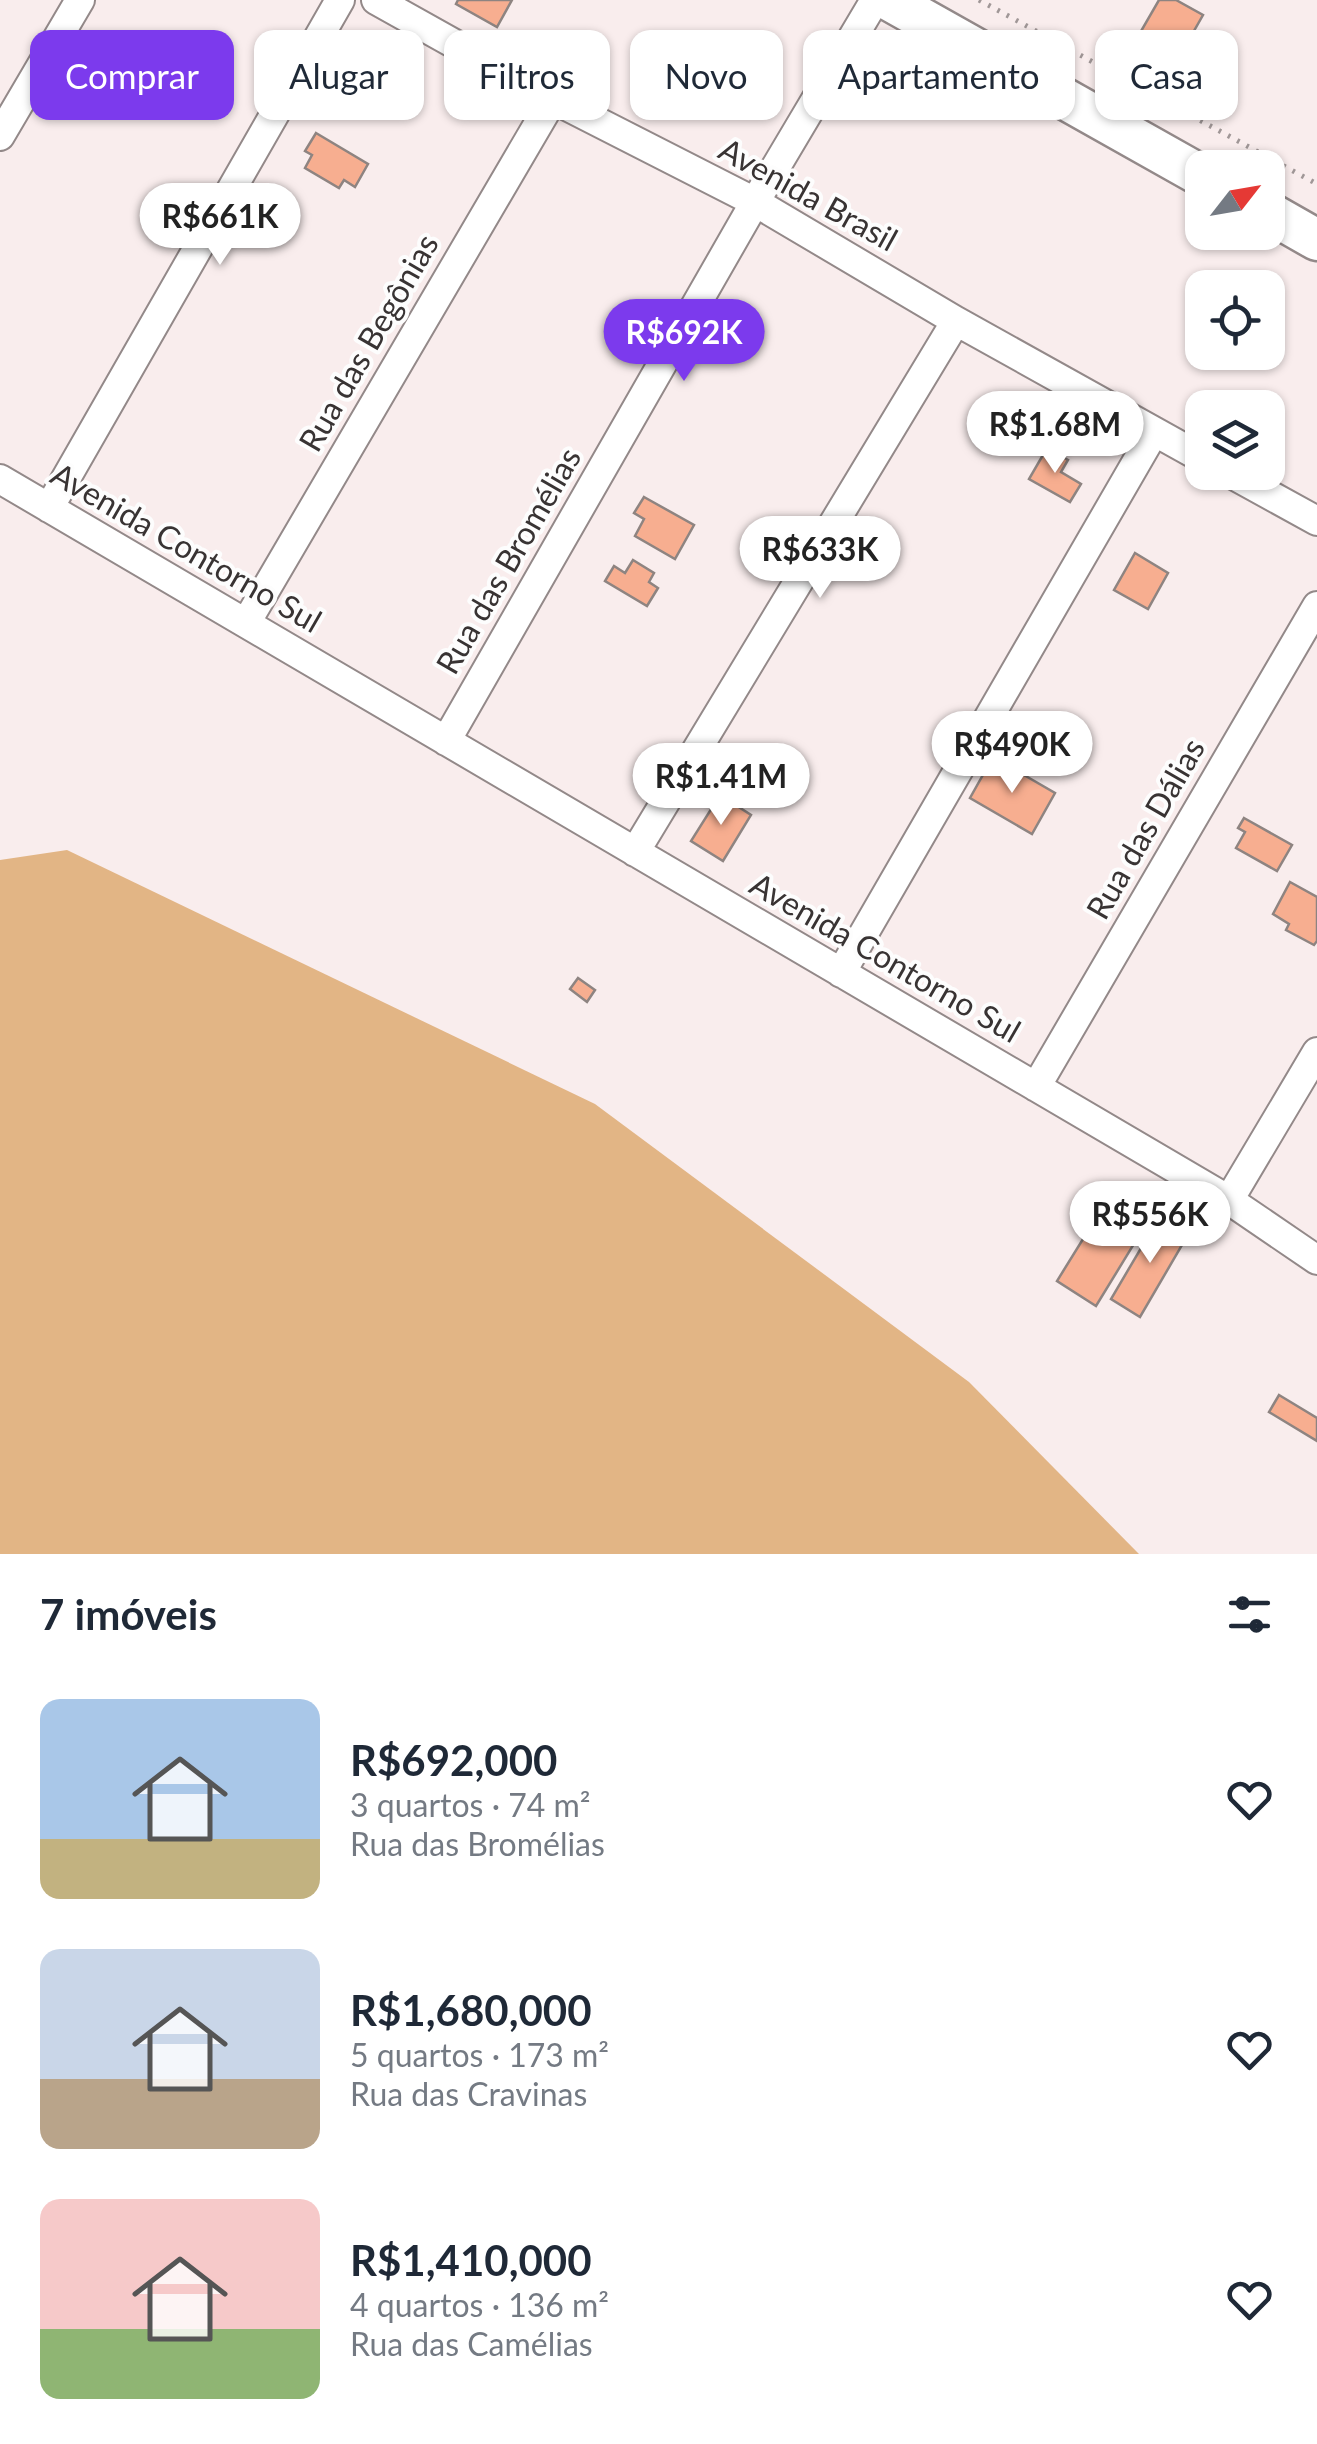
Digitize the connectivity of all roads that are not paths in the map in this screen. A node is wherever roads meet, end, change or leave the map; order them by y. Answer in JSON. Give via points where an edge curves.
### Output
{"nodes":[{"id":1,"x":80,"y":0,"type":"edge"},
{"id":2,"x":340,"y":0,"type":"edge"},
{"id":3,"x":376,"y":0,"type":"edge"},
{"id":4,"x":875,"y":0,"type":"edge"},
{"id":5,"x":889,"y":0,"type":"edge"},
{"id":6,"x":444,"y":38,"type":"edge"},
{"id":7,"x":540,"y":120,"type":"edge"},
{"id":8,"x":596,"y":120,"type":"edge"},
{"id":9,"x":0,"y":136,"type":"edge"},
{"id":10,"x":1185,"y":166,"type":"edge"},
{"id":11,"x":755,"y":202,"type":"junction"},
{"id":12,"x":1285,"y":222,"type":"edge"},
{"id":13,"x":1317,"y":240,"type":"edge"},
{"id":14,"x":956,"y":321,"type":"junction"},
{"id":15,"x":1154,"y":432,"type":"junction"},
{"id":16,"x":1185,"y":449,"type":"edge"},
{"id":17,"x":0,"y":479,"type":"edge"},
{"id":18,"x":1261,"y":490,"type":"edge"},
{"id":19,"x":49,"y":508,"type":"junction"},
{"id":20,"x":1317,"y":521,"type":"edge"},
{"id":21,"x":1317,"y":606,"type":"edge"},
{"id":22,"x":246,"y":624,"type":"junction"},
{"id":23,"x":446,"y":741,"type":"junction"},
{"id":24,"x":635,"y":852,"type":"junction"},
{"id":25,"x":842,"y":973,"type":"junction"},
{"id":26,"x":1317,"y":1052,"type":"edge"},
{"id":27,"x":1036,"y":1088,"type":"junction"},
{"id":28,"x":1229,"y":1200,"type":"junction"},
{"id":29,"x":1317,"y":1260,"type":"edge"}],
"edges":[{"from":1,"to":9,"type":"street"},
{"from":2,"to":19,"type":"street"},
{"from":3,"to":6,"type":"street","name":"Avenida Brasil"},
{"from":4,"to":11,"type":"street","name":"Rua das Bromélias"},
{"from":5,"to":10,"type":"main road"},
{"from":7,"to":22,"type":"street","name":"Rua das Begônias"},
{"from":8,"to":11,"type":"street","name":"Avenida Brasil"},
{"from":11,"to":14,"type":"street","name":"Avenida Brasil"},
{"from":11,"to":23,"type":"street","name":"Rua das Bromélias"},
{"from":12,"to":13,"type":"main road"},
{"from":14,"to":15,"type":"street","name":"Avenida Brasil"},
{"from":14,"to":24,"type":"street"},
{"from":15,"to":16,"type":"street","name":"Avenida Brasil"},
{"from":15,"to":25,"type":"street"},
{"from":17,"to":19,"type":"street","name":"Avenida Contorno Sul"},
{"from":18,"to":20,"type":"street"},
{"from":19,"to":22,"type":"street","name":"Avenida Contorno Sul"},
{"from":21,"to":27,"type":"street","name":"Rua das Dálias"},
{"from":22,"to":23,"type":"street","name":"Avenida Contorno Sul"},
{"from":23,"to":24,"type":"street","name":"Avenida Contorno Sul"},
{"from":24,"to":25,"type":"street","name":"Avenida Contorno Sul"},
{"from":25,"to":27,"type":"street","name":"Avenida Contorno Sul"},
{"from":26,"to":28,"type":"street"},
{"from":27,"to":28,"type":"street","name":"Avenida Contorno Sul"},
{"from":28,"to":29,"type":"street","name":"Avenida Contorno Sul"}]}
